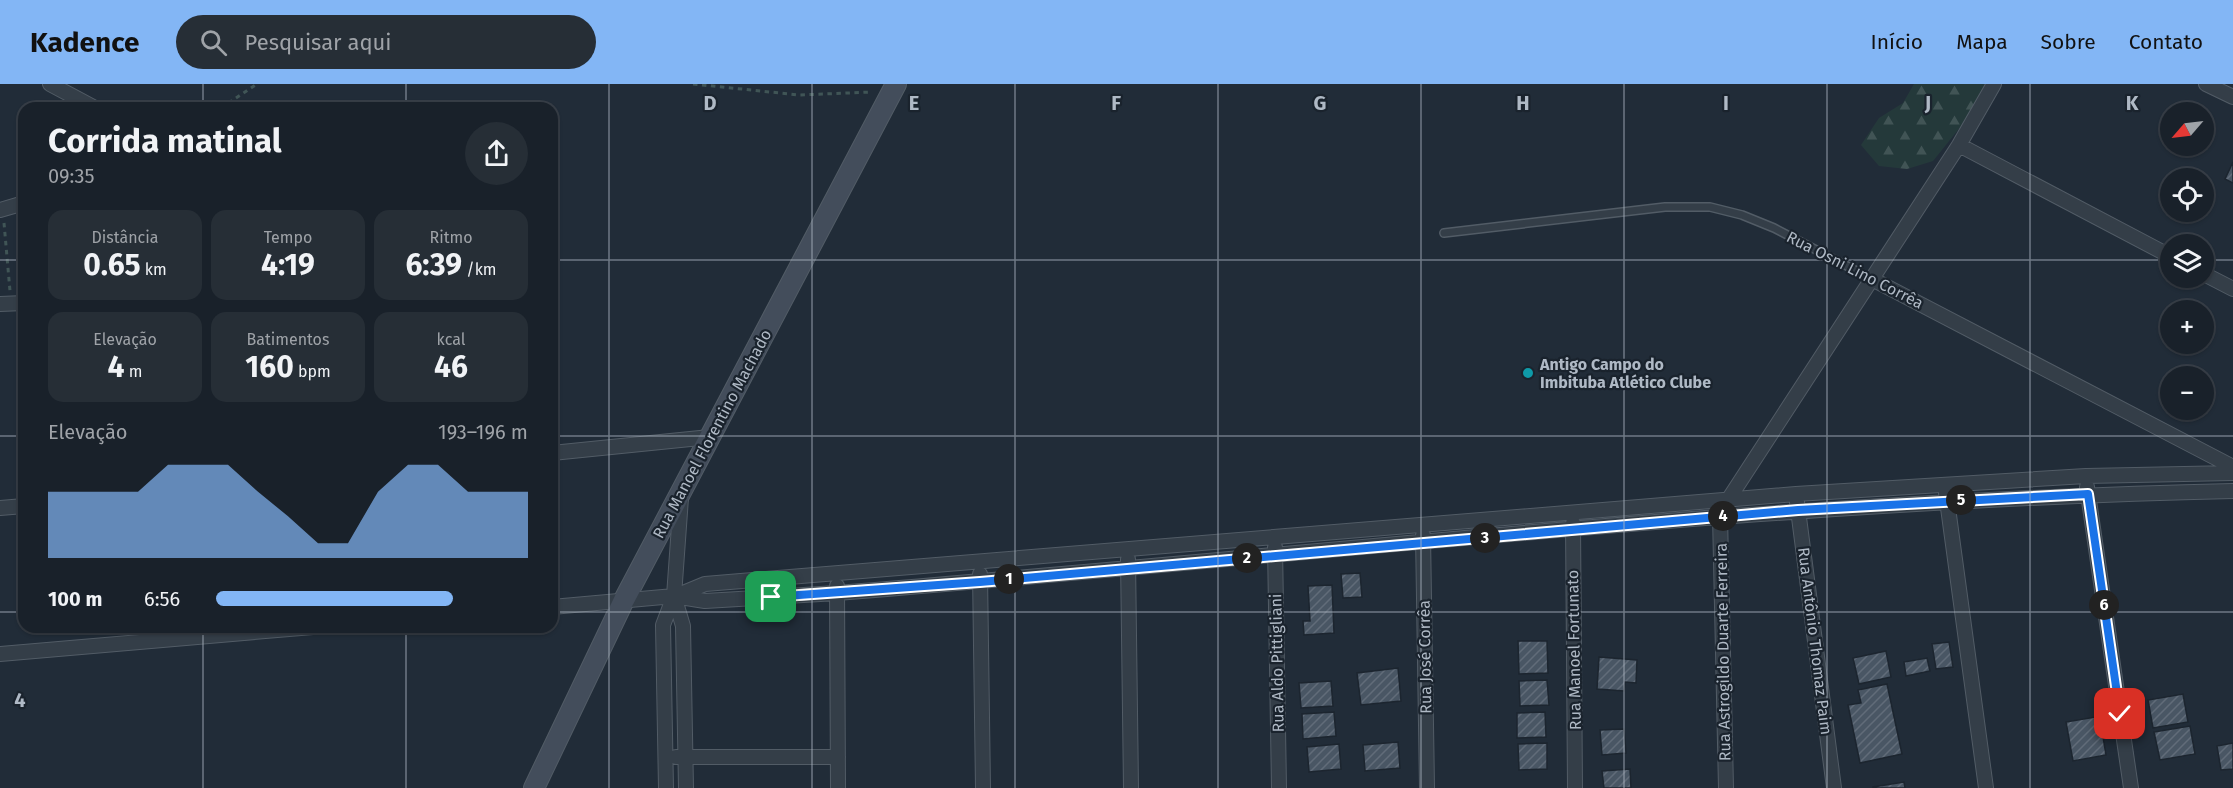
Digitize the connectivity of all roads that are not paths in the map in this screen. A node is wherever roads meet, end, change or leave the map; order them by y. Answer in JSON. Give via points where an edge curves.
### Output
{"nodes":[{"id":1,"x":50,"y":84,"type":"edge"},
{"id":2,"x":1994,"y":84,"type":"edge"},
{"id":3,"x":2206,"y":84,"type":"edge"},
{"id":4,"x":894,"y":87,"type":"edge"},
{"id":5,"x":2233,"y":97,"type":"edge"},
{"id":6,"x":78,"y":102,"type":"edge"},
{"id":7,"x":1959,"y":145,"type":"junction"},
{"id":8,"x":18,"y":205,"type":"edge"},
{"id":9,"x":1,"y":210,"type":"edge"},
{"id":10,"x":1444,"y":233,"type":"dead end"},
{"id":11,"x":2160,"y":251,"type":"edge"},
{"id":12,"x":1872,"y":279,"type":"junction"},
{"id":13,"x":2214,"y":279,"type":"edge"},
{"id":14,"x":2233,"y":289,"type":"edge"},
{"id":15,"x":710,"y":437,"type":"junction"},
{"id":16,"x":558,"y":452,"type":"edge"},
{"id":17,"x":2233,"y":467,"type":"edge"},
{"id":18,"x":2233,"y":473,"type":"edge"},
{"id":19,"x":2086,"y":476,"type":"junction"},
{"id":20,"x":1944,"y":484,"type":"junction"},
{"id":21,"x":2233,"y":491,"type":"edge"},
{"id":22,"x":681,"y":493,"type":"junction"},
{"id":23,"x":1796,"y":494,"type":"junction"},
{"id":24,"x":2088,"y":494,"type":"junction"},
{"id":25,"x":1728,"y":500,"type":"junction"},
{"id":26,"x":1947,"y":501,"type":"junction"},
{"id":27,"x":18,"y":506,"type":"edge"},
{"id":28,"x":0,"y":508,"type":"edge"},
{"id":29,"x":1798,"y":510,"type":"junction"},
{"id":30,"x":1573,"y":513,"type":"junction"},
{"id":31,"x":1720,"y":516,"type":"junction"},
{"id":32,"x":1424,"y":525,"type":"junction"},
{"id":33,"x":1573,"y":530,"type":"junction"},
{"id":34,"x":1275,"y":538,"type":"junction"},
{"id":35,"x":1424,"y":543,"type":"junction"},
{"id":36,"x":1128,"y":550,"type":"junction"},
{"id":37,"x":1275,"y":555,"type":"junction"},
{"id":38,"x":980,"y":561,"type":"junction"},
{"id":39,"x":1129,"y":568,"type":"junction"},
{"id":40,"x":837,"y":575,"type":"junction"},
{"id":41,"x":980,"y":582,"type":"junction"},
{"id":42,"x":837,"y":593,"type":"junction"},
{"id":43,"x":674,"y":596,"type":"junction"},
{"id":44,"x":624,"y":600,"type":"junction"},
{"id":45,"x":558,"y":606,"type":"edge"},
{"id":46,"x":243,"y":633,"type":"edge"},
{"id":47,"x":0,"y":654,"type":"edge"},
{"id":48,"x":665,"y":757,"type":"junction"},
{"id":49,"x":685,"y":757,"type":"junction"},
{"id":50,"x":838,"y":757,"type":"junction"},
{"id":51,"x":534,"y":788,"type":"edge"},
{"id":52,"x":666,"y":788,"type":"edge"},
{"id":53,"x":686,"y":788,"type":"edge"},
{"id":54,"x":838,"y":788,"type":"edge"},
{"id":55,"x":983,"y":788,"type":"edge"},
{"id":56,"x":1131,"y":788,"type":"edge"},
{"id":57,"x":1279,"y":788,"type":"edge"},
{"id":58,"x":1426,"y":788,"type":"edge"},
{"id":59,"x":1575,"y":788,"type":"edge"},
{"id":60,"x":1726,"y":788,"type":"edge"},
{"id":61,"x":1834,"y":788,"type":"edge"},
{"id":62,"x":1986,"y":788,"type":"edge"},
{"id":63,"x":2131,"y":788,"type":"edge"}],
"edges":[{"from":1,"to":6,"type":"street"},
{"from":2,"to":7,"type":"street"},
{"from":3,"to":5,"type":"street"},
{"from":4,"to":15,"type":"main road","name":"Rua Manoel Florentino Machado"},
{"from":7,"to":11,"type":"street"},
{"from":7,"to":12,"type":"street"},
{"from":8,"to":9,"type":"street"},
{"from":10,"to":12,"type":"lane","name":"Rua Osni Lino Corrêa","via":[[1665,207],[1710,207],[1774,228]]},
{"from":12,"to":17,"type":"street","name":"Rua Osni Lino Corrêa"},
{"from":12,"to":25,"type":"street"},
{"from":13,"to":14,"type":"street"},
{"from":15,"to":16,"type":"street"},
{"from":15,"to":22,"type":"main road","name":"Rua Manoel Florentino Machado"},
{"from":18,"to":19,"type":"street"},
{"from":19,"to":20,"type":"street"},
{"from":19,"to":24,"type":"street"},
{"from":20,"to":23,"type":"street"},
{"from":20,"to":26,"type":"street"},
{"from":21,"to":24,"type":"street"},
{"from":22,"to":43,"type":"street"},
{"from":22,"to":44,"type":"main road","name":"Rua Manoel Florentino Machado"},
{"from":23,"to":25,"type":"street"},
{"from":23,"to":29,"type":"street","name":"Rua Antônio Thomaz Paim"},
{"from":24,"to":26,"type":"street"},
{"from":24,"to":63,"type":"street"},
{"from":25,"to":30,"type":"street"},
{"from":25,"to":31,"type":"street"},
{"from":26,"to":29,"type":"street"},
{"from":26,"to":62,"type":"street"},
{"from":27,"to":28,"type":"street"},
{"from":29,"to":31,"type":"street"},
{"from":29,"to":61,"type":"street","name":"Rua Antônio Thomaz Paim"},
{"from":30,"to":32,"type":"street"},
{"from":30,"to":33,"type":"street","name":"Rua Manoel Fortunato"},
{"from":31,"to":33,"type":"street"},
{"from":31,"to":60,"type":"street","name":"Rua Astrogildo Duarte Ferreira"},
{"from":32,"to":34,"type":"street"},
{"from":32,"to":35,"type":"street","name":"Rua José Corrêa"},
{"from":33,"to":35,"type":"street"},
{"from":33,"to":59,"type":"street","name":"Rua Manoel Fortunato"},
{"from":34,"to":36,"type":"street"},
{"from":34,"to":37,"type":"street","name":"Rua Aldo Pittigliani"},
{"from":35,"to":37,"type":"street"},
{"from":35,"to":58,"type":"street","name":"Rua José Corrêa"},
{"from":36,"to":38,"type":"street"},
{"from":36,"to":39,"type":"street"},
{"from":37,"to":39,"type":"street"},
{"from":37,"to":57,"type":"street","name":"Rua Aldo Pittigliani"},
{"from":38,"to":40,"type":"street"},
{"from":38,"to":41,"type":"street"},
{"from":39,"to":41,"type":"street"},
{"from":39,"to":56,"type":"street"},
{"from":40,"to":42,"type":"street"},
{"from":40,"to":43,"type":"street","via":[[705,584]]},
{"from":41,"to":42,"type":"street"},
{"from":41,"to":55,"type":"street"},
{"from":42,"to":43,"type":"street","via":[[705,601]]},
{"from":42,"to":50,"type":"street"},
{"from":43,"to":44,"type":"street"},
{"from":43,"to":48,"type":"street","via":[[663,625]]},
{"from":43,"to":49,"type":"street","via":[[683,626]]},
{"from":44,"to":45,"type":"street"},
{"from":44,"to":51,"type":"main road","name":"Rua Manoel Florentino Machado"},
{"from":46,"to":47,"type":"street"},
{"from":48,"to":49,"type":"street"},
{"from":48,"to":52,"type":"street"},
{"from":49,"to":50,"type":"street"},
{"from":49,"to":53,"type":"street"},
{"from":50,"to":54,"type":"street"}]}
